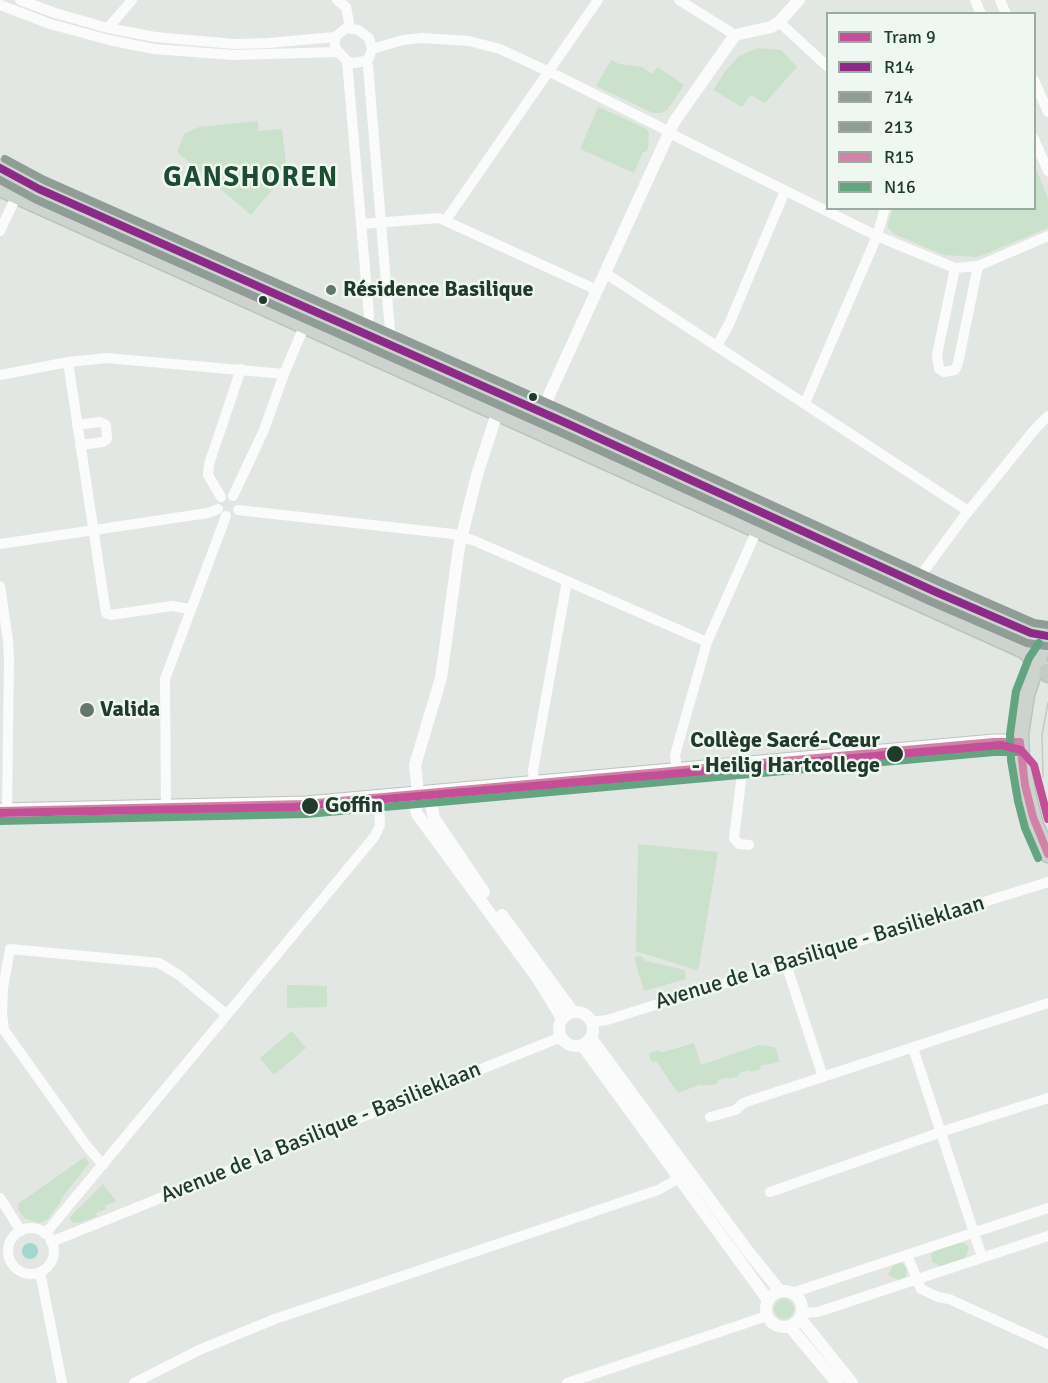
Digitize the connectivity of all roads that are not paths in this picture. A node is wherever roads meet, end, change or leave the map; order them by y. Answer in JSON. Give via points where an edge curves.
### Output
{"nodes":[{"id":1,"x":20,"y":0,"type":"edge"},
{"id":2,"x":132,"y":0,"type":"edge"},
{"id":3,"x":338,"y":0,"type":"edge"},
{"id":4,"x":598,"y":0,"type":"edge"},
{"id":5,"x":679,"y":0,"type":"edge"},
{"id":6,"x":799,"y":0,"type":"edge"},
{"id":7,"x":0,"y":5,"type":"edge"},
{"id":8,"x":779,"y":22,"type":"junction"},
{"id":9,"x":108,"y":28,"type":"junction"},
{"id":10,"x":350,"y":28,"type":"junction"},
{"id":11,"x":735,"y":35,"type":"junction"},
{"id":12,"x":335,"y":37,"type":"junction"},
{"id":13,"x":372,"y":49,"type":"junction"},
{"id":14,"x":338,"y":52,"type":"junction"},
{"id":15,"x":347,"y":61,"type":"junction"},
{"id":16,"x":365,"y":61,"type":"junction"},
{"id":17,"x":826,"y":65,"type":"edge"},
{"id":18,"x":549,"y":71,"type":"junction"},
{"id":19,"x":1036,"y":82,"type":"edge"},
{"id":20,"x":1048,"y":112,"type":"edge"},
{"id":21,"x":670,"y":132,"type":"junction"},
{"id":22,"x":1036,"y":141,"type":"edge"},
{"id":23,"x":0,"y":168,"type":"edge"},
{"id":24,"x":1048,"y":171,"type":"edge"},
{"id":25,"x":0,"y":188,"type":"edge"},
{"id":26,"x":785,"y":191,"type":"junction"},
{"id":27,"x":17,"y":195,"type":"junction"},
{"id":28,"x":884,"y":210,"type":"edge"},
{"id":29,"x":446,"y":220,"type":"junction"},
{"id":30,"x":381,"y":222,"type":"junction"},
{"id":31,"x":361,"y":224,"type":"junction"},
{"id":32,"x":0,"y":231,"type":"edge"},
{"id":33,"x":877,"y":236,"type":"junction"},
{"id":34,"x":1048,"y":236,"type":"edge"},
{"id":35,"x":978,"y":266,"type":"junction"},
{"id":36,"x":955,"y":268,"type":"junction"},
{"id":37,"x":605,"y":273,"type":"junction"},
{"id":38,"x":597,"y":290,"type":"junction"},
{"id":39,"x":308,"y":317,"type":"junction"},
{"id":40,"x":364,"y":342,"type":"junction"},
{"id":41,"x":717,"y":346,"type":"junction"},
{"id":42,"x":385,"y":352,"type":"junction"},
{"id":43,"x":68,"y":362,"type":"junction"},
{"id":44,"x":241,"y":369,"type":"junction"},
{"id":45,"x":284,"y":374,"type":"junction"},
{"id":46,"x":0,"y":375,"type":"edge"},
{"id":47,"x":805,"y":403,"type":"junction"},
{"id":48,"x":497,"y":413,"type":"junction"},
{"id":49,"x":543,"y":413,"type":"junction"},
{"id":50,"x":1048,"y":416,"type":"edge"},
{"id":51,"x":77,"y":425,"type":"junction"},
{"id":52,"x":544,"y":435,"type":"junction"},
{"id":53,"x":80,"y":445,"type":"junction"},
{"id":54,"x":233,"y":496,"type":"junction"},
{"id":55,"x":221,"y":497,"type":"junction"},
{"id":56,"x":238,"y":510,"type":"junction"},
{"id":57,"x":968,"y":511,"type":"junction"},
{"id":58,"x":222,"y":513,"type":"junction"},
{"id":59,"x":92,"y":529,"type":"junction"},
{"id":60,"x":757,"y":530,"type":"junction"},
{"id":61,"x":461,"y":537,"type":"junction"},
{"id":62,"x":0,"y":544,"type":"edge"},
{"id":63,"x":567,"y":581,"type":"junction"},
{"id":64,"x":918,"y":583,"type":"junction"},
{"id":65,"x":0,"y":586,"type":"edge"},
{"id":66,"x":190,"y":609,"type":"junction"},
{"id":67,"x":1048,"y":636,"type":"edge"},
{"id":68,"x":707,"y":642,"type":"junction"},
{"id":69,"x":1045,"y":670,"type":"edge"},
{"id":70,"x":4,"y":692,"type":"edge"},
{"id":71,"x":1020,"y":742,"type":"junction"},
{"id":72,"x":742,"y":765,"type":"junction"},
{"id":73,"x":677,"y":771,"type":"junction"},
{"id":74,"x":534,"y":784,"type":"junction"},
{"id":75,"x":425,"y":796,"type":"junction"},
{"id":76,"x":379,"y":805,"type":"junction"},
{"id":77,"x":255,"y":806,"type":"junction"},
{"id":78,"x":166,"y":807,"type":"junction"},
{"id":79,"x":4,"y":810,"type":"edge"},
{"id":80,"x":749,"y":845,"type":"dead end"},
{"id":81,"x":1048,"y":854,"type":"edge"},
{"id":82,"x":1048,"y":882,"type":"edge"},
{"id":83,"x":5,"y":949,"type":"edge"},
{"id":84,"x":786,"y":964,"type":"junction"},
{"id":85,"x":1048,"y":1003,"type":"edge"},
{"id":86,"x":226,"y":1014,"type":"junction"},
{"id":87,"x":568,"y":1015,"type":"junction"},
{"id":88,"x":592,"y":1022,"type":"junction"},
{"id":89,"x":561,"y":1037,"type":"junction"},
{"id":90,"x":587,"y":1041,"type":"junction"},
{"id":91,"x":913,"y":1048,"type":"junction"},
{"id":92,"x":823,"y":1077,"type":"junction"},
{"id":93,"x":1048,"y":1098,"type":"edge"},
{"id":94,"x":710,"y":1117,"type":"dead end"},
{"id":95,"x":941,"y":1132,"type":"junction"},
{"id":96,"x":103,"y":1164,"type":"junction"},
{"id":97,"x":685,"y":1174,"type":"junction"},
{"id":98,"x":770,"y":1192,"type":"dead end"},
{"id":99,"x":2,"y":1201,"type":"edge"},
{"id":100,"x":1048,"y":1208,"type":"edge"},
{"id":101,"x":65,"y":1209,"type":"junction"},
{"id":102,"x":82,"y":1228,"type":"junction"},
{"id":103,"x":21,"y":1230,"type":"junction"},
{"id":104,"x":974,"y":1232,"type":"junction"},
{"id":105,"x":1048,"y":1236,"type":"edge"},
{"id":106,"x":48,"y":1238,"type":"junction"},
{"id":107,"x":907,"y":1255,"type":"junction"},
{"id":108,"x":982,"y":1257,"type":"junction"},
{"id":109,"x":10,"y":1262,"type":"junction"},
{"id":110,"x":0,"y":1268,"type":"edge"},
{"id":111,"x":40,"y":1272,"type":"junction"},
{"id":112,"x":916,"y":1280,"type":"junction"},
{"id":113,"x":786,"y":1292,"type":"junction"},
{"id":114,"x":768,"y":1300,"type":"junction"},
{"id":115,"x":767,"y":1316,"type":"junction"},
{"id":116,"x":797,"y":1319,"type":"junction"},
{"id":117,"x":1048,"y":1344,"type":"edge"},
{"id":118,"x":62,"y":1383,"type":"edge"},
{"id":119,"x":134,"y":1383,"type":"edge"},
{"id":120,"x":567,"y":1383,"type":"edge"},
{"id":121,"x":837,"y":1383,"type":"edge"},
{"id":122,"x":852,"y":1383,"type":"edge"}],
"edges":[{"from":1,"to":9,"type":"street"},
{"from":2,"to":9,"type":"street"},
{"from":3,"to":10,"type":"street","via":[[346,7]]},
{"from":4,"to":18,"type":"street"},
{"from":5,"to":11,"type":"street"},
{"from":6,"to":8,"type":"street"},
{"from":7,"to":14,"type":"street","via":[[50,24],[154,49],[233,56]]},
{"from":8,"to":11,"type":"street"},
{"from":8,"to":17,"type":"street"},
{"from":9,"to":12,"type":"street","via":[[155,37],[235,44]]},
{"from":10,"to":12,"type":"street"},
{"from":10,"to":13,"type":"street","via":[[369,38]]},
{"from":11,"to":21,"type":"street"},
{"from":12,"to":14,"type":"street"},
{"from":13,"to":16,"type":"street"},
{"from":13,"to":18,"type":"street","via":[[422,38],[469,41],[500,49]]},
{"from":14,"to":15,"type":"street"},
{"from":15,"to":16,"type":"street"},
{"from":15,"to":31,"type":"street"},
{"from":16,"to":30,"type":"street"},
{"from":18,"to":21,"type":"street"},
{"from":18,"to":29,"type":"street"},
{"from":19,"to":20,"type":"street"},
{"from":21,"to":26,"type":"street"},
{"from":21,"to":37,"type":"street"},
{"from":22,"to":24,"type":"street"},
{"from":23,"to":39,"type":"main road"},
{"from":25,"to":27,"type":"main road"},
{"from":26,"to":33,"type":"street"},
{"from":26,"to":41,"type":"street"},
{"from":27,"to":32,"type":"street"},
{"from":27,"to":39,"type":"main road"},
{"from":28,"to":33,"type":"street"},
{"from":29,"to":30,"type":"street"},
{"from":29,"to":38,"type":"street"},
{"from":30,"to":31,"type":"street"},
{"from":30,"to":42,"type":"street","via":[[390,331]]},
{"from":31,"to":40,"type":"street","via":[[369,315]]},
{"from":33,"to":36,"type":"street"},
{"from":33,"to":47,"type":"street"},
{"from":34,"to":35,"type":"street"},
{"from":35,"to":36,"type":"street"},
{"from":35,"to":36,"type":"street","via":[[958,363],[955,370],[944,372],[939,369],[937,355]]},
{"from":37,"to":38,"type":"street"},
{"from":37,"to":41,"type":"street"},
{"from":38,"to":49,"type":"street"},
{"from":39,"to":40,"type":"main road"},
{"from":39,"to":45,"type":"street"},
{"from":40,"to":42,"type":"main road"},
{"from":41,"to":47,"type":"street"},
{"from":42,"to":48,"type":"main road"},
{"from":42,"to":49,"type":"main road"},
{"from":43,"to":44,"type":"street","via":[[107,358]]},
{"from":43,"to":46,"type":"street"},
{"from":43,"to":51,"type":"street"},
{"from":44,"to":45,"type":"street"},
{"from":44,"to":55,"type":"street","via":[[209,464],[208,476]]},
{"from":45,"to":54,"type":"street","via":[[264,430]]},
{"from":47,"to":57,"type":"street"},
{"from":48,"to":49,"type":"street"},
{"from":48,"to":52,"type":"main road"},
{"from":48,"to":61,"type":"street"},
{"from":49,"to":52,"type":"street"},
{"from":49,"to":64,"type":"main road"},
{"from":50,"to":57,"type":"street"},
{"from":51,"to":53,"type":"street"},
{"from":51,"to":53,"type":"street","via":[[106,425],[107,439]]},
{"from":52,"to":60,"type":"main road"},
{"from":53,"to":59,"type":"street"},
{"from":54,"to":55,"type":"street"},
{"from":54,"to":56,"type":"street","via":[[238,501]]},
{"from":55,"to":58,"type":"street","via":[[217,504]]},
{"from":56,"to":58,"type":"street","via":[[234,514]]},
{"from":56,"to":61,"type":"street"},
{"from":57,"to":64,"type":"street"},
{"from":58,"to":59,"type":"street"},
{"from":58,"to":66,"type":"street"},
{"from":59,"to":62,"type":"street"},
{"from":59,"to":66,"type":"street","via":[[106,614],[172,606]]},
{"from":60,"to":68,"type":"street"},
{"from":60,"to":69,"type":"main road","via":[[1024,650]]},
{"from":61,"to":63,"type":"street"},
{"from":61,"to":75,"type":"street","via":[[441,678],[415,765]]},
{"from":63,"to":68,"type":"street"},
{"from":63,"to":74,"type":"street","via":[[533,770]]},
{"from":64,"to":67,"type":"main road","via":[[1014,626]]},
{"from":65,"to":70,"type":"street","via":[[8,640]]},
{"from":66,"to":78,"type":"street","via":[[165,679]]},
{"from":67,"to":69,"type":"main road"},
{"from":68,"to":73,"type":"street","via":[[675,755]]},
{"from":69,"to":71,"type":"main road","via":[[1026,695]]},
{"from":70,"to":79,"type":"street"},
{"from":71,"to":72,"type":"main road"},
{"from":71,"to":81,"type":"main road","via":[[1033,817]]},
{"from":72,"to":73,"type":"main road"},
{"from":72,"to":80,"type":"street","via":[[734,838],[739,844]]},
{"from":73,"to":74,"type":"main road"},
{"from":74,"to":75,"type":"main road"},
{"from":75,"to":76,"type":"main road"},
{"from":75,"to":77,"type":"main road"},
{"from":75,"to":87,"type":"street","via":[[417,814]]},
{"from":76,"to":77,"type":"main road","via":[[276,812]]},
{"from":76,"to":86,"type":"street","via":[[380,825],[375,836]]},
{"from":77,"to":78,"type":"main road"},
{"from":78,"to":79,"type":"main road"},
{"from":82,"to":84,"type":"street","name":"Avenue de la Basilique - Basilieklaan"},
{"from":83,"to":86,"type":"street","via":[[159,963]]},
{"from":83,"to":96,"type":"street","via":[[4,1030]]},
{"from":84,"to":88,"type":"street","name":"Avenue de la Basilique - Basilieklaan"},
{"from":84,"to":92,"type":"street"},
{"from":85,"to":91,"type":"street"},
{"from":86,"to":96,"type":"street"},
{"from":87,"to":88,"type":"street","via":[[584,1013]]},
{"from":87,"to":89,"type":"street","via":[[558,1029]]},
{"from":88,"to":90,"type":"street","via":[[593,1032]]},
{"from":89,"to":90,"type":"street","via":[[568,1044]]},
{"from":89,"to":102,"type":"street","name":"Avenue de la Basilique - Basilieklaan"},
{"from":90,"to":97,"type":"street"},
{"from":91,"to":92,"type":"street"},
{"from":91,"to":95,"type":"street"},
{"from":92,"to":94,"type":"street"},
{"from":93,"to":95,"type":"street"},
{"from":95,"to":98,"type":"street"},
{"from":95,"to":104,"type":"street"},
{"from":96,"to":101,"type":"street"},
{"from":97,"to":113,"type":"street"},
{"from":97,"to":114,"type":"street"},
{"from":97,"to":119,"type":"street","via":[[658,1190],[275,1319],[199,1350]]},
{"from":99,"to":103,"type":"street"},
{"from":100,"to":104,"type":"street"},
{"from":101,"to":102,"type":"street","via":[[71,1227]]},
{"from":101,"to":106,"type":"street"},
{"from":102,"to":106,"type":"street","name":"Avenue de la Basilique - Basilieklaan"},
{"from":103,"to":106,"type":"street","via":[[34,1229]]},
{"from":103,"to":109,"type":"street","via":[[9,1244]]},
{"from":104,"to":107,"type":"street"},
{"from":104,"to":108,"type":"street"},
{"from":105,"to":108,"type":"street"},
{"from":106,"to":111,"type":"street","via":[[53,1248],[52,1260]]},
{"from":107,"to":112,"type":"street"},
{"from":107,"to":113,"type":"street"},
{"from":108,"to":112,"type":"street"},
{"from":109,"to":110,"type":"street"},
{"from":109,"to":111,"type":"street","via":[[26,1274]]},
{"from":111,"to":118,"type":"street"},
{"from":112,"to":116,"type":"street"},
{"from":112,"to":117,"type":"street","via":[[921,1289]]},
{"from":113,"to":114,"type":"street"},
{"from":113,"to":116,"type":"street","via":[[801,1302]]},
{"from":114,"to":115,"type":"street"},
{"from":115,"to":116,"type":"street","via":[[776,1325]]},
{"from":115,"to":120,"type":"street"},
{"from":116,"to":121,"type":"street"},
{"from":116,"to":122,"type":"street"}]}
